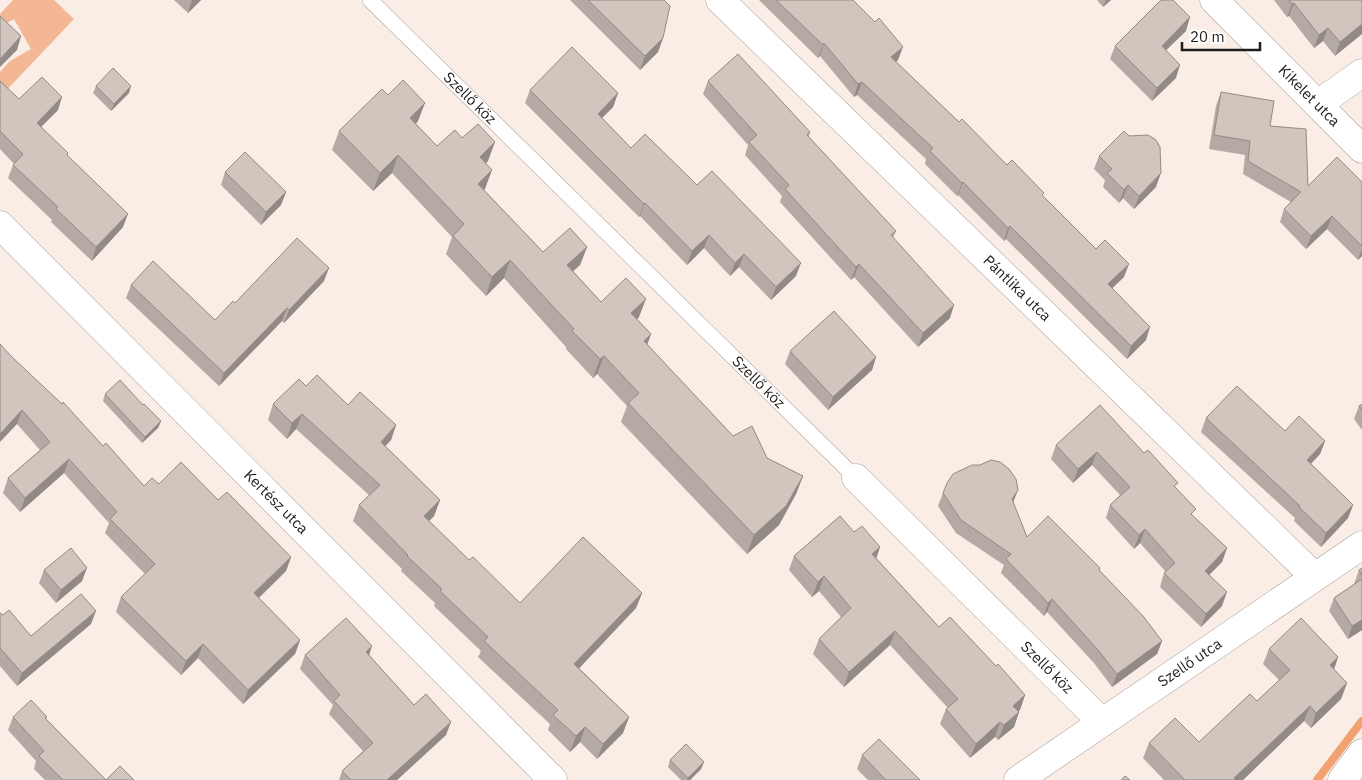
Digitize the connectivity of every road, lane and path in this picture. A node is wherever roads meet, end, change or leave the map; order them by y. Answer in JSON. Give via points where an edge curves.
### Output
{"nodes":[{"id":1,"x":370,"y":0,"type":"edge"},
{"id":2,"x":720,"y":0,"type":"edge"},
{"id":3,"x":1214,"y":0,"type":"edge"},
{"id":4,"x":1362,"y":73,"type":"edge"},
{"id":5,"x":1318,"y":104,"type":"junction"},
{"id":6,"x":1362,"y":149,"type":"edge"},
{"id":7,"x":0,"y":225,"type":"edge"},
{"id":8,"x":856,"y":478,"type":"joint"},
{"id":9,"x":1362,"y":545,"type":"edge"},
{"id":10,"x":1315,"y":577,"type":"junction"},
{"id":11,"x":1102,"y":722,"type":"junction"},
{"id":12,"x":1362,"y":753,"type":"edge"},
{"id":13,"x":553,"y":780,"type":"edge"},
{"id":14,"x":1018,"y":780,"type":"edge"},
{"id":15,"x":1342,"y":780,"type":"edge"}],
"edges":[{"from":1,"to":8,"type":"lane","name":"Szellő köz"},
{"from":2,"to":10,"type":"street","name":"Pántlika utca"},
{"from":3,"to":5,"type":"street","name":"Kikelet utca"},
{"from":4,"to":5,"type":"street"},
{"from":5,"to":6,"type":"street","name":"Kikelet utca"},
{"from":7,"to":13,"type":"street","name":"Kertész utca"},
{"from":8,"to":11,"type":"street","name":"Szellő köz"},
{"from":9,"to":10,"type":"street","name":"Szellő utca"},
{"from":10,"to":11,"type":"street","name":"Szellő utca"},
{"from":11,"to":14,"type":"street","name":"Szellő utca"},
{"from":12,"to":15,"type":"street"}]}
